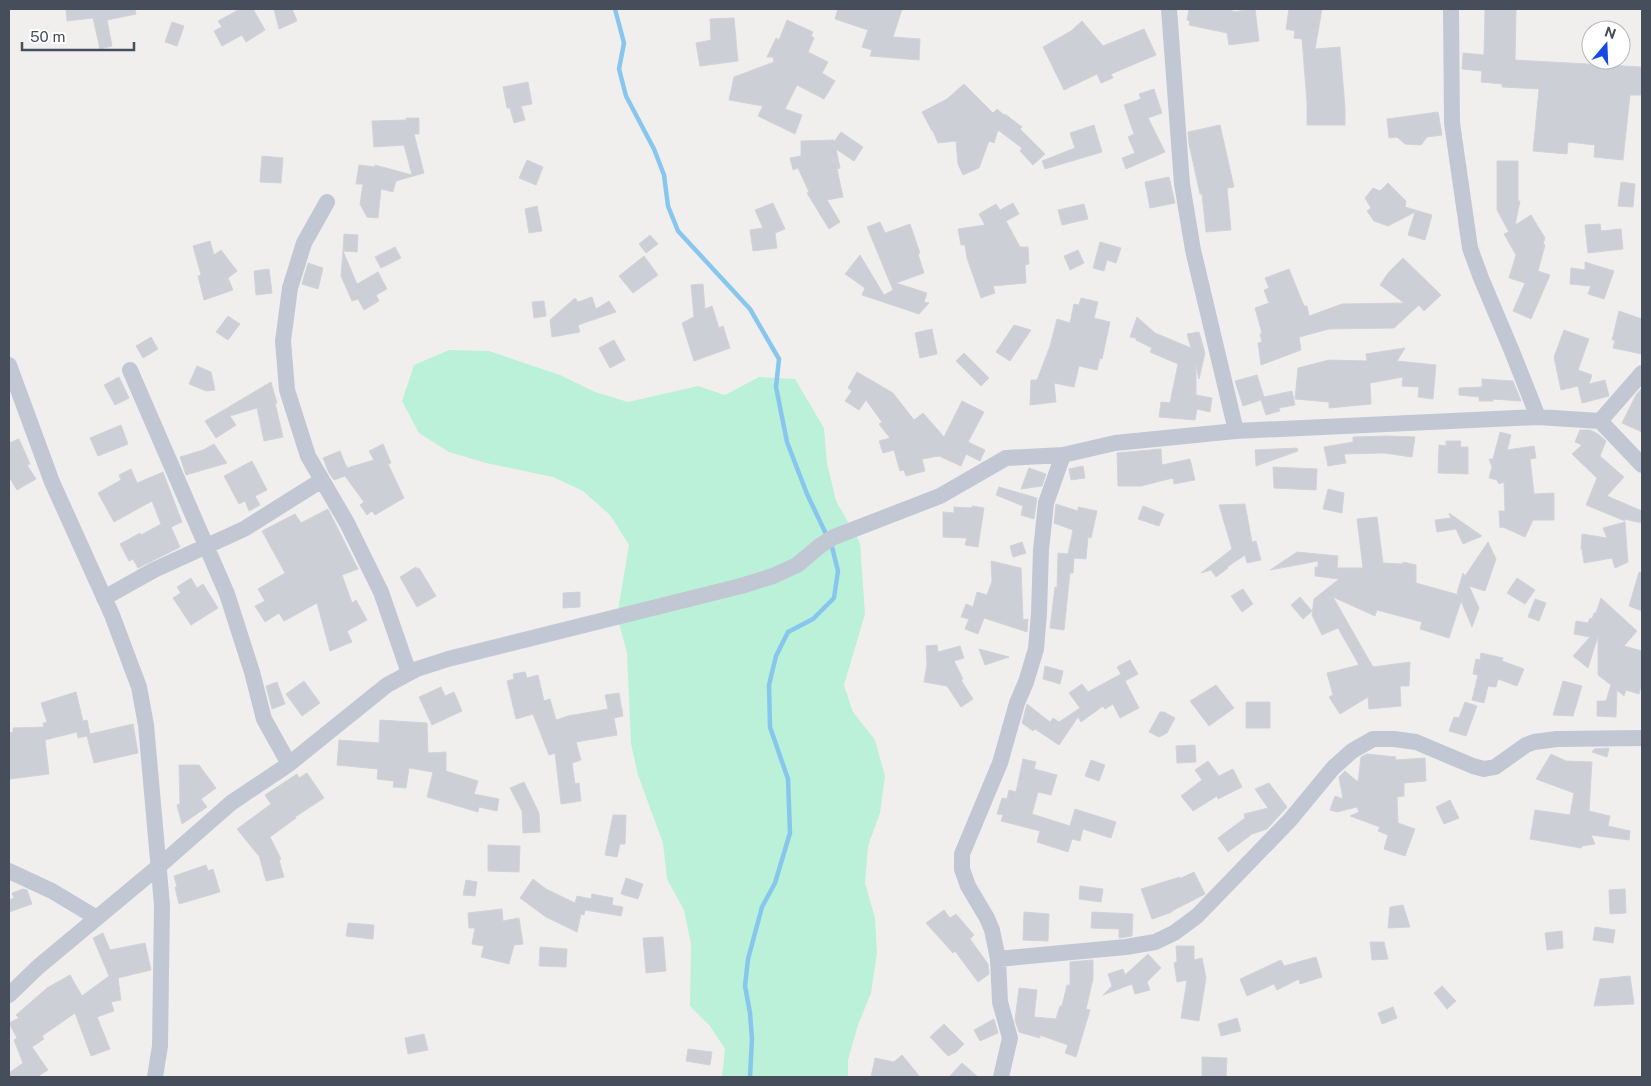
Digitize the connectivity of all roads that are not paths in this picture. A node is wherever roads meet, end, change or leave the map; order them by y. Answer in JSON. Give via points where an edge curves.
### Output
{"nodes":[{"id":1,"x":1169,"y":9,"type":"edge"},
{"id":2,"x":1451,"y":9,"type":"edge"},
{"id":3,"x":327,"y":202,"type":"dead end"},
{"id":4,"x":9,"y":365,"type":"edge"},
{"id":5,"x":130,"y":370,"type":"dead end"},
{"id":6,"x":1642,"y":373,"type":"edge"},
{"id":7,"x":1538,"y":417,"type":"junction"},
{"id":8,"x":1600,"y":420,"type":"junction"},
{"id":9,"x":1236,"y":431,"type":"junction"},
{"id":10,"x":1063,"y":455,"type":"junction"},
{"id":11,"x":1642,"y":465,"type":"edge"},
{"id":12,"x":322,"y":480,"type":"junction"},
{"id":13,"x":206,"y":545,"type":"junction"},
{"id":14,"x":104,"y":598,"type":"junction"},
{"id":15,"x":409,"y":673,"type":"junction"},
{"id":16,"x":1642,"y":738,"type":"edge"},
{"id":17,"x":289,"y":764,"type":"junction"},
{"id":18,"x":158,"y":867,"type":"junction"},
{"id":19,"x":9,"y":871,"type":"edge"},
{"id":20,"x":97,"y":918,"type":"junction"},
{"id":21,"x":998,"y":959,"type":"junction"},
{"id":22,"x":9,"y":995,"type":"edge"},
{"id":23,"x":155,"y":1077,"type":"edge"},
{"id":24,"x":1001,"y":1077,"type":"edge"}],
"edges":[{"from":1,"to":9,"type":"street","via":[[1182,184],[1193,250]]},
{"from":2,"to":7,"type":"street","via":[[1452,123],[1470,248]]},
{"from":3,"to":12,"type":"street","via":[[304,243],[290,288],[283,341],[287,390],[308,456]]},
{"from":4,"to":14,"type":"street","via":[[52,482]]},
{"from":5,"to":13,"type":"street"},
{"from":6,"to":8,"type":"street"},
{"from":7,"to":8,"type":"street"},
{"from":7,"to":9,"type":"street"},
{"from":8,"to":11,"type":"street"},
{"from":9,"to":10,"type":"street","via":[[1115,443]]},
{"from":10,"to":15,"type":"street","via":[[1006,458],[940,496],[827,541],[797,565],[773,576],[448,659]]},
{"from":10,"to":21,"type":"street","via":[[1046,503],[1036,650],[1016,703],[1000,763],[962,854],[962,869],[992,930]]},
{"from":12,"to":13,"type":"street","via":[[244,529]]},
{"from":12,"to":15,"type":"street","via":[[381,592]]},
{"from":13,"to":14,"type":"street"},
{"from":13,"to":17,"type":"street","via":[[226,594],[264,719]]},
{"from":14,"to":18,"type":"street","via":[[139,687],[146,725]]},
{"from":15,"to":17,"type":"street","via":[[387,685]]},
{"from":16,"to":21,"type":"street","via":[[1534,742],[1495,767],[1484,769],[1416,742],[1373,739],[1352,751],[1333,768],[1290,820],[1197,916],[1174,933],[1155,942],[1126,947]]},
{"from":17,"to":18,"type":"street","via":[[231,803]]},
{"from":18,"to":20,"type":"street"},
{"from":18,"to":23,"type":"street","via":[[162,924],[160,1046]]},
{"from":19,"to":20,"type":"street","via":[[52,891]]},
{"from":20,"to":22,"type":"street"},
{"from":21,"to":24,"type":"street","via":[[1000,1002],[1010,1038]]}]}
